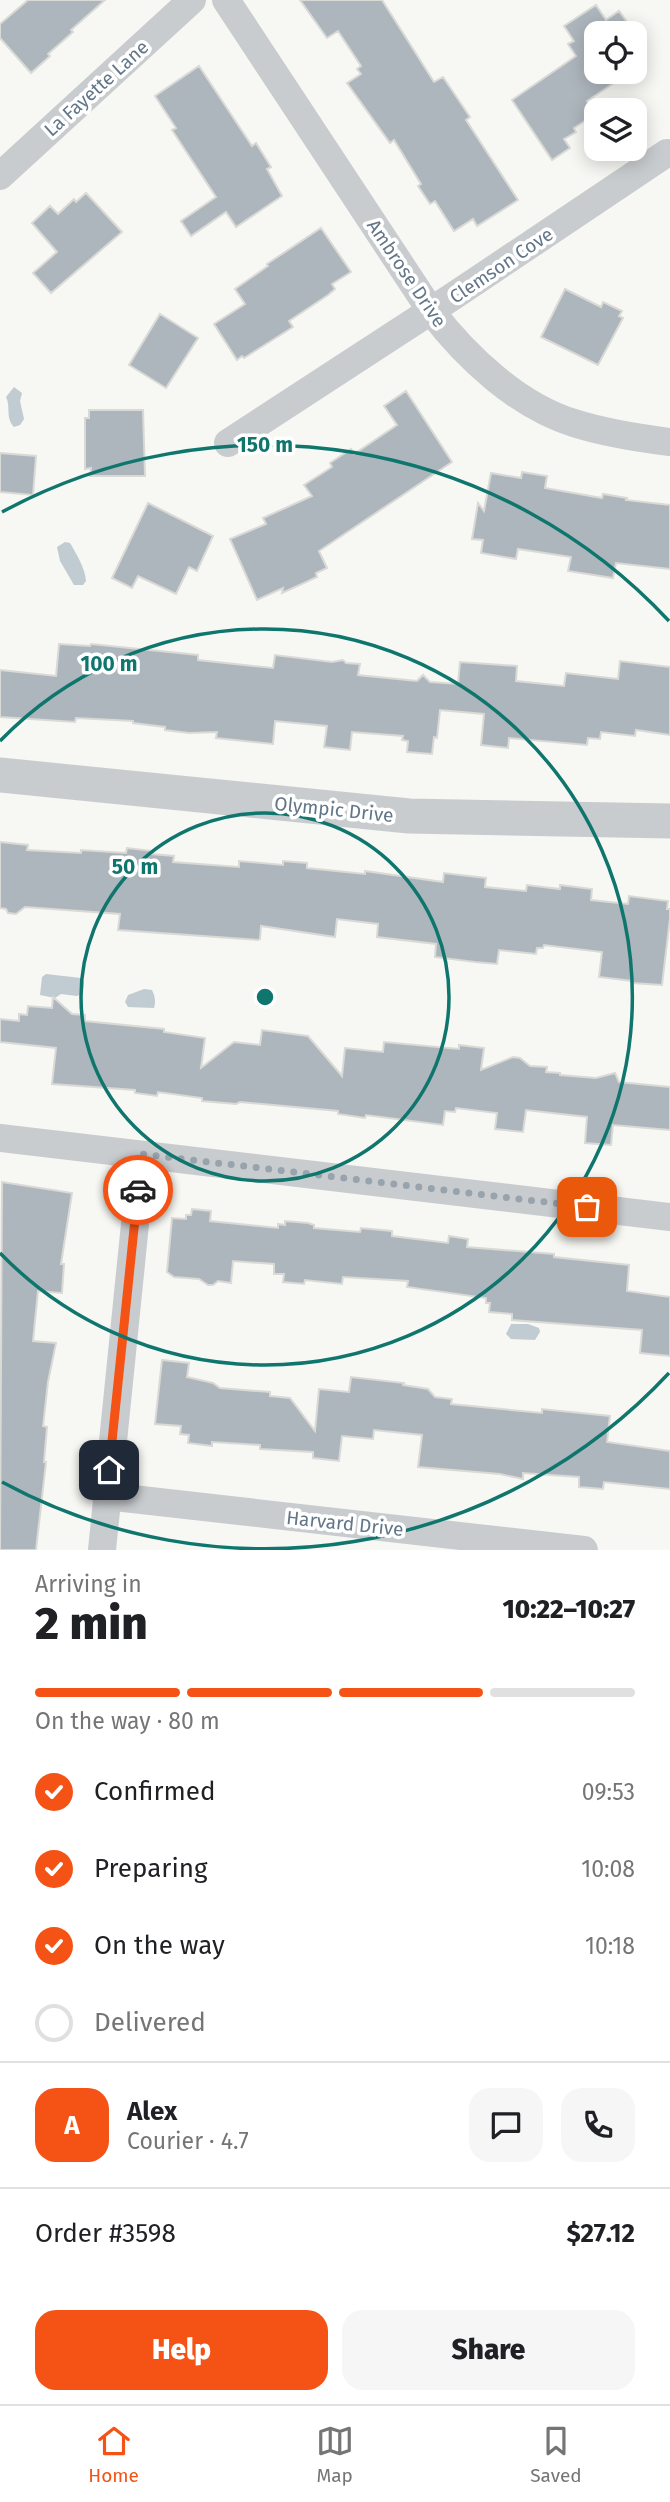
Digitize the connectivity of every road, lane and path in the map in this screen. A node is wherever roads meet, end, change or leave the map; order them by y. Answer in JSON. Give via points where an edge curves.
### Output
{"nodes":[{"id":1,"x":192,"y":0,"type":"edge"},
{"id":2,"x":226,"y":0,"type":"edge"},
{"id":3,"x":667,"y":153,"type":"dead end"},
{"id":4,"x":0,"y":176,"type":"edge"},
{"id":5,"x":431,"y":311,"type":"junction"},
{"id":6,"x":670,"y":442,"type":"edge"},
{"id":7,"x":229,"y":443,"type":"dead end"},
{"id":8,"x":0,"y":775,"type":"edge"},
{"id":9,"x":670,"y":821,"type":"edge"},
{"id":10,"x":0,"y":1138,"type":"edge"},
{"id":11,"x":142,"y":1154,"type":"junction"},
{"id":12,"x":670,"y":1217,"type":"edge"},
{"id":13,"x":106,"y":1496,"type":"junction"},
{"id":14,"x":102,"y":1550,"type":"edge"},
{"id":15,"x":584,"y":1550,"type":"edge"}],
"edges":[{"from":1,"to":4,"type":"street","name":"La Fayette Lane"},
{"from":2,"to":5,"type":"street","name":"Ambrose Drive"},
{"from":3,"to":5,"type":"street","name":"Clemson Cove"},
{"from":5,"to":6,"type":"street","name":"Ambrose Drive","via":[[474,360],[534,404],[572,423]]},
{"from":5,"to":7,"type":"street","name":"Clemson Cove"},
{"from":8,"to":9,"type":"street","name":"Olympic Drive","via":[[409,816]]},
{"from":10,"to":11,"type":"street"},
{"from":11,"to":12,"type":"street"},
{"from":11,"to":13,"type":"street"},
{"from":13,"to":14,"type":"street"},
{"from":13,"to":15,"type":"street","name":"Harvard Drive"}]}
